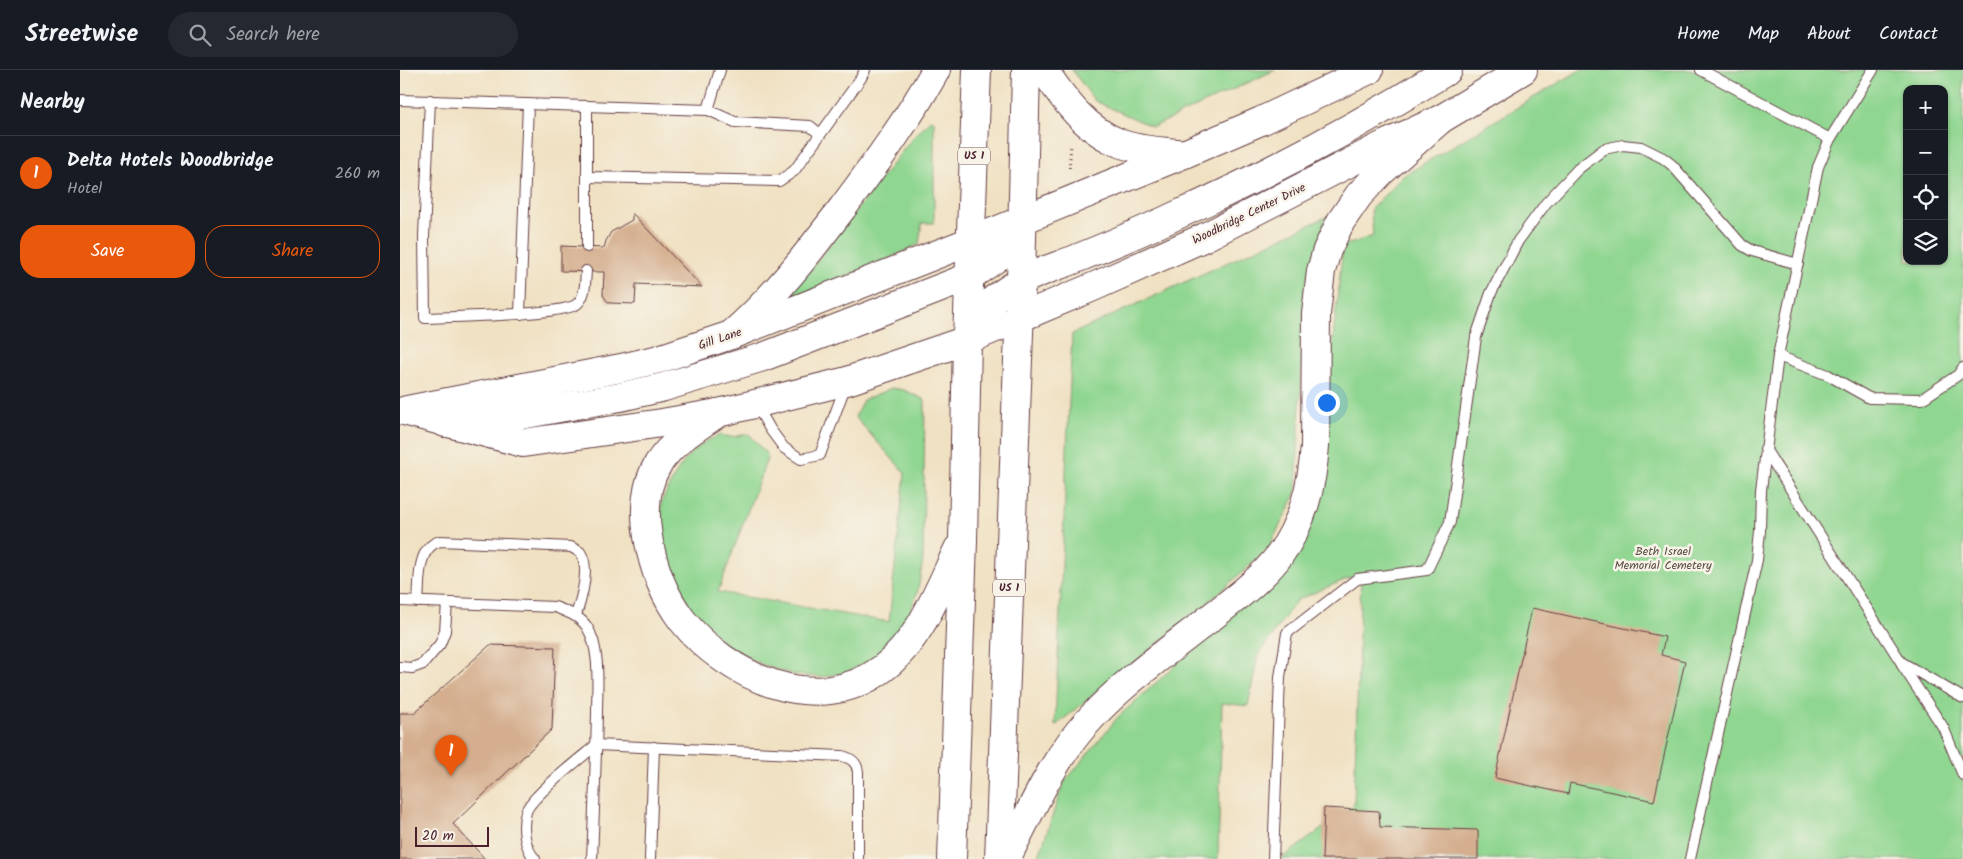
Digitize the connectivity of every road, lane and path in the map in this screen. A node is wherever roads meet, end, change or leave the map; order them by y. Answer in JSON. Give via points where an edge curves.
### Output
{"nodes":[{"id":1,"x":720,"y":70,"type":"edge"},
{"id":2,"x":865,"y":70,"type":"edge"},
{"id":3,"x":936,"y":70,"type":"edge"},
{"id":4,"x":977,"y":70,"type":"edge"},
{"id":5,"x":1026,"y":70,"type":"edge"},
{"id":6,"x":1044,"y":70,"type":"edge"},
{"id":7,"x":1368,"y":70,"type":"edge"},
{"id":8,"x":1448,"y":70,"type":"edge"},
{"id":9,"x":1523,"y":70,"type":"edge"},
{"id":10,"x":1701,"y":70,"type":"edge"},
{"id":11,"x":1873,"y":70,"type":"edge"},
{"id":12,"x":400,"y":100,"type":"edge"},
{"id":13,"x":430,"y":100,"type":"junction"},
{"id":14,"x":528,"y":104,"type":"junction"},
{"id":15,"x":587,"y":106,"type":"junction"},
{"id":16,"x":708,"y":110,"type":"junction"},
{"id":17,"x":1441,"y":119,"type":"junction"},
{"id":18,"x":820,"y":134,"type":"junction"},
{"id":19,"x":1830,"y":138,"type":"junction"},
{"id":20,"x":1071,"y":139,"type":"dead end"},
{"id":21,"x":1184,"y":154,"type":"junction"},
{"id":22,"x":1069,"y":172,"type":"dead end"},
{"id":23,"x":587,"y":177,"type":"junction"},
{"id":24,"x":1022,"y":220,"type":"junction"},
{"id":25,"x":971,"y":241,"type":"junction"},
{"id":26,"x":587,"y":247,"type":"dead end"},
{"id":27,"x":1798,"y":264,"type":"junction"},
{"id":28,"x":586,"y":271,"type":"dead end"},
{"id":29,"x":969,"y":277,"type":"junction"},
{"id":30,"x":1021,"y":282,"type":"junction"},
{"id":31,"x":520,"y":314,"type":"junction"},
{"id":32,"x":1019,"y":318,"type":"junction"},
{"id":33,"x":732,"y":335,"type":"junction"},
{"id":34,"x":967,"y":340,"type":"junction"},
{"id":35,"x":1778,"y":356,"type":"junction"},
{"id":36,"x":1963,"y":368,"type":"edge"},
{"id":37,"x":847,"y":381,"type":"junction"},
{"id":38,"x":756,"y":405,"type":"junction"},
{"id":39,"x":402,"y":411,"type":"edge"},
{"id":40,"x":718,"y":413,"type":"junction"},
{"id":41,"x":445,"y":423,"type":"junction"},
{"id":42,"x":1765,"y":449,"type":"junction"},
{"id":43,"x":962,"y":541,"type":"junction"},
{"id":44,"x":400,"y":601,"type":"edge"},
{"id":45,"x":418,"y":602,"type":"junction"},
{"id":46,"x":447,"y":603,"type":"junction"},
{"id":47,"x":576,"y":615,"type":"junction"},
{"id":48,"x":1901,"y":662,"type":"junction"},
{"id":49,"x":400,"y":667,"type":"edge"},
{"id":50,"x":1963,"y":698,"type":"edge"},
{"id":51,"x":596,"y":745,"type":"junction"},
{"id":52,"x":654,"y":747,"type":"junction"},
{"id":53,"x":1963,"y":775,"type":"edge"},
{"id":54,"x":535,"y":859,"type":"edge"},
{"id":55,"x":592,"y":859,"type":"edge"},
{"id":56,"x":650,"y":859,"type":"edge"},
{"id":57,"x":858,"y":859,"type":"edge"},
{"id":58,"x":952,"y":859,"type":"edge"},
{"id":59,"x":999,"y":859,"type":"edge"},
{"id":60,"x":1006,"y":859,"type":"edge"},
{"id":61,"x":1273,"y":859,"type":"edge"},
{"id":62,"x":1690,"y":859,"type":"edge"}],
"edges":[{"from":1,"to":16,"type":"lane"},
{"from":2,"to":18,"type":"lane"},
{"from":3,"to":33,"type":"main road","via":[[887,148],[810,251],[770,298]]},
{"from":4,"to":25,"type":"main road","number":"US 1"},
{"from":5,"to":24,"type":"main road","number":"US 1"},
{"from":6,"to":21,"type":"main road","via":[[1074,111],[1104,135],[1124,144]]},
{"from":7,"to":21,"type":"main road"},
{"from":8,"to":30,"type":"main road","via":[[1323,142],[1223,193]]},
{"from":9,"to":17,"type":"main road","name":"Woodbridge Center Drive"},
{"from":10,"to":19,"type":"lane"},
{"from":11,"to":19,"type":"lane"},
{"from":12,"to":13,"type":"lane"},
{"from":13,"to":14,"type":"lane"},
{"from":13,"to":31,"type":"lane","via":[[424,236],[425,318]]},
{"from":14,"to":15,"type":"lane"},
{"from":14,"to":31,"type":"lane"},
{"from":15,"to":16,"type":"lane"},
{"from":15,"to":23,"type":"lane"},
{"from":16,"to":18,"type":"lane","via":[[735,122],[810,126]]},
{"from":17,"to":32,"type":"main road","name":"Woodbridge Center Drive","via":[[1205,237]]},
{"from":17,"to":60,"type":"main road","via":[[1380,172],[1359,195],[1327,250],[1316,314],[1313,467],[1307,501],[1290,539],[1260,577],[1155,660],[1110,699],[1072,739]]},
{"from":18,"to":23,"type":"lane","via":[[794,171],[779,181]]},
{"from":19,"to":27,"type":"lane","via":[[1818,167]]},
{"from":20,"to":22,"type":"path"},
{"from":21,"to":24,"type":"main road"},
{"from":23,"to":26,"type":"lane"},
{"from":24,"to":25,"type":"main road","name":"Gill Lane"},
{"from":24,"to":29,"type":"main road","via":[[1018,234],[1008,247]]},
{"from":24,"to":30,"type":"main road","number":"US 1"},
{"from":25,"to":29,"type":"main road","number":"US 1"},
{"from":25,"to":33,"type":"main road","name":"Gill Lane"},
{"from":27,"to":35,"type":"lane"},
{"from":27,"to":61,"type":"lane","via":[[1742,245],[1672,165],[1642,147],[1623,145],[1604,149],[1578,168],[1546,203],[1518,241],[1491,293],[1476,337],[1450,522],[1427,570],[1357,579],[1287,633],[1280,677]]},
{"from":28,"to":31,"type":"lane","via":[[584,292],[576,305]]},
{"from":29,"to":34,"type":"main road","number":"US 1"},
{"from":29,"to":41,"type":"main road","via":[[763,357],[664,387],[515,416]]},
{"from":30,"to":32,"type":"main road","number":"US 1"},
{"from":30,"to":34,"type":"main road","via":[[980,312],[973,321]]},
{"from":32,"to":34,"type":"main road","name":"Woodbridge Center Drive"},
{"from":32,"to":59,"type":"main road","number":"US 1"},
{"from":33,"to":39,"type":"main road","name":"Gill Lane","via":[[621,368]]},
{"from":34,"to":37,"type":"main road","name":"Gill Lane"},
{"from":34,"to":43,"type":"main road","number":"US 1"},
{"from":35,"to":36,"type":"lane","via":[[1828,375],[1869,398],[1922,399],[1958,375]]},
{"from":35,"to":42,"type":"lane"},
{"from":37,"to":38,"type":"main road","name":"Gill Lane"},
{"from":37,"to":38,"type":"lane","via":[[820,455],[801,460],[784,448]]},
{"from":38,"to":40,"type":"main road","name":"Gill Lane"},
{"from":39,"to":41,"type":"main road","name":"Gill Lane"},
{"from":40,"to":41,"type":"main road","name":"Gill Lane","via":[[523,443]]},
{"from":40,"to":43,"type":"main road","via":[[676,442],[657,466],[645,511],[647,531],[656,571],[681,619],[711,649],[746,673],[782,686],[817,691],[852,685],[875,674],[895,658],[918,629]]},
{"from":42,"to":48,"type":"lane"},
{"from":42,"to":62,"type":"lane","via":[[1757,560]]},
{"from":43,"to":58,"type":"main road","number":"US 1"},
{"from":44,"to":45,"type":"lane"},
{"from":45,"to":46,"type":"lane"},
{"from":45,"to":47,"type":"lane","via":[[422,557],[436,542],[571,547],[580,552],[584,562],[583,594]]},
{"from":46,"to":47,"type":"lane","via":[[556,606]]},
{"from":46,"to":49,"type":"lane","via":[[445,631],[440,644],[423,664],[412,668]]},
{"from":47,"to":51,"type":"lane","via":[[592,638],[597,665]]},
{"from":48,"to":50,"type":"lane"},
{"from":48,"to":53,"type":"lane","via":[[1943,727]]},
{"from":51,"to":52,"type":"lane"},
{"from":51,"to":54,"type":"lane","via":[[537,797],[526,811],[524,842]]},
{"from":51,"to":55,"type":"lane"},
{"from":52,"to":56,"type":"lane"},
{"from":52,"to":57,"type":"lane","via":[[850,758],[858,772]]}]}
